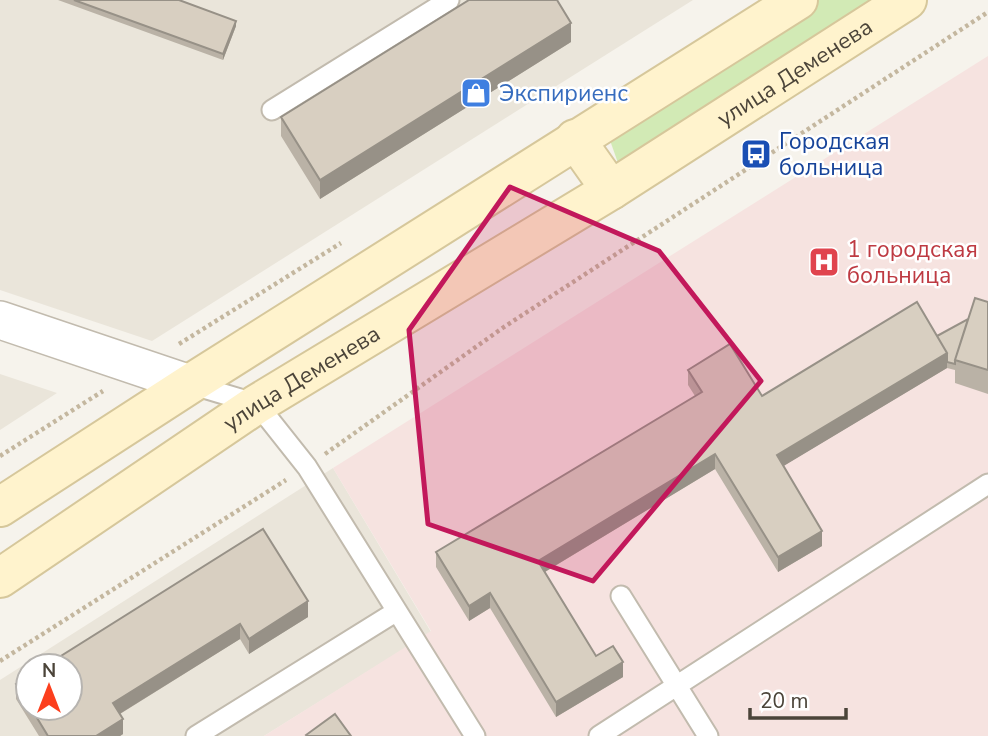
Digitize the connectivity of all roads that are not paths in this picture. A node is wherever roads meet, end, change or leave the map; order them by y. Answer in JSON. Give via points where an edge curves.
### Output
{"nodes":[{"id":1,"x":449,"y":0,"type":"edge"},
{"id":2,"x":798,"y":0,"type":"edge"},
{"id":3,"x":907,"y":0,"type":"edge"},
{"id":4,"x":272,"y":110,"type":"dead end"},
{"id":5,"x":575,"y":139,"type":"junction"},
{"id":6,"x":611,"y":190,"type":"junction"},
{"id":7,"x":0,"y":320,"type":"edge"},
{"id":8,"x":190,"y":384,"type":"junction"},
{"id":9,"x":257,"y":404,"type":"junction"},
{"id":10,"x":988,"y":484,"type":"edge"},
{"id":11,"x":0,"y":507,"type":"edge"},
{"id":12,"x":0,"y":578,"type":"edge"},
{"id":13,"x":621,"y":596,"type":"dead end"},
{"id":14,"x":397,"y":611,"type":"junction"},
{"id":15,"x":677,"y":685,"type":"junction"},
{"id":16,"x":196,"y":736,"type":"edge"},
{"id":17,"x":475,"y":736,"type":"edge"},
{"id":18,"x":599,"y":736,"type":"edge"},
{"id":19,"x":708,"y":736,"type":"edge"}],
"edges":[{"from":1,"to":4,"type":"lane"},
{"from":2,"to":5,"type":"main road"},
{"from":3,"to":6,"type":"main road","name":"улица Деменева"},
{"from":5,"to":6,"type":"main road"},
{"from":5,"to":8,"type":"main road"},
{"from":6,"to":9,"type":"main road","name":"улица Деменева"},
{"from":7,"to":8,"type":"street"},
{"from":8,"to":9,"type":"lane"},
{"from":8,"to":11,"type":"main road"},
{"from":9,"to":12,"type":"main road","name":"улица Деменева"},
{"from":9,"to":14,"type":"lane","via":[[307,467]]},
{"from":10,"to":15,"type":"lane"},
{"from":13,"to":15,"type":"lane"},
{"from":14,"to":16,"type":"lane"},
{"from":14,"to":17,"type":"lane"},
{"from":15,"to":18,"type":"lane"},
{"from":15,"to":19,"type":"lane"}]}
